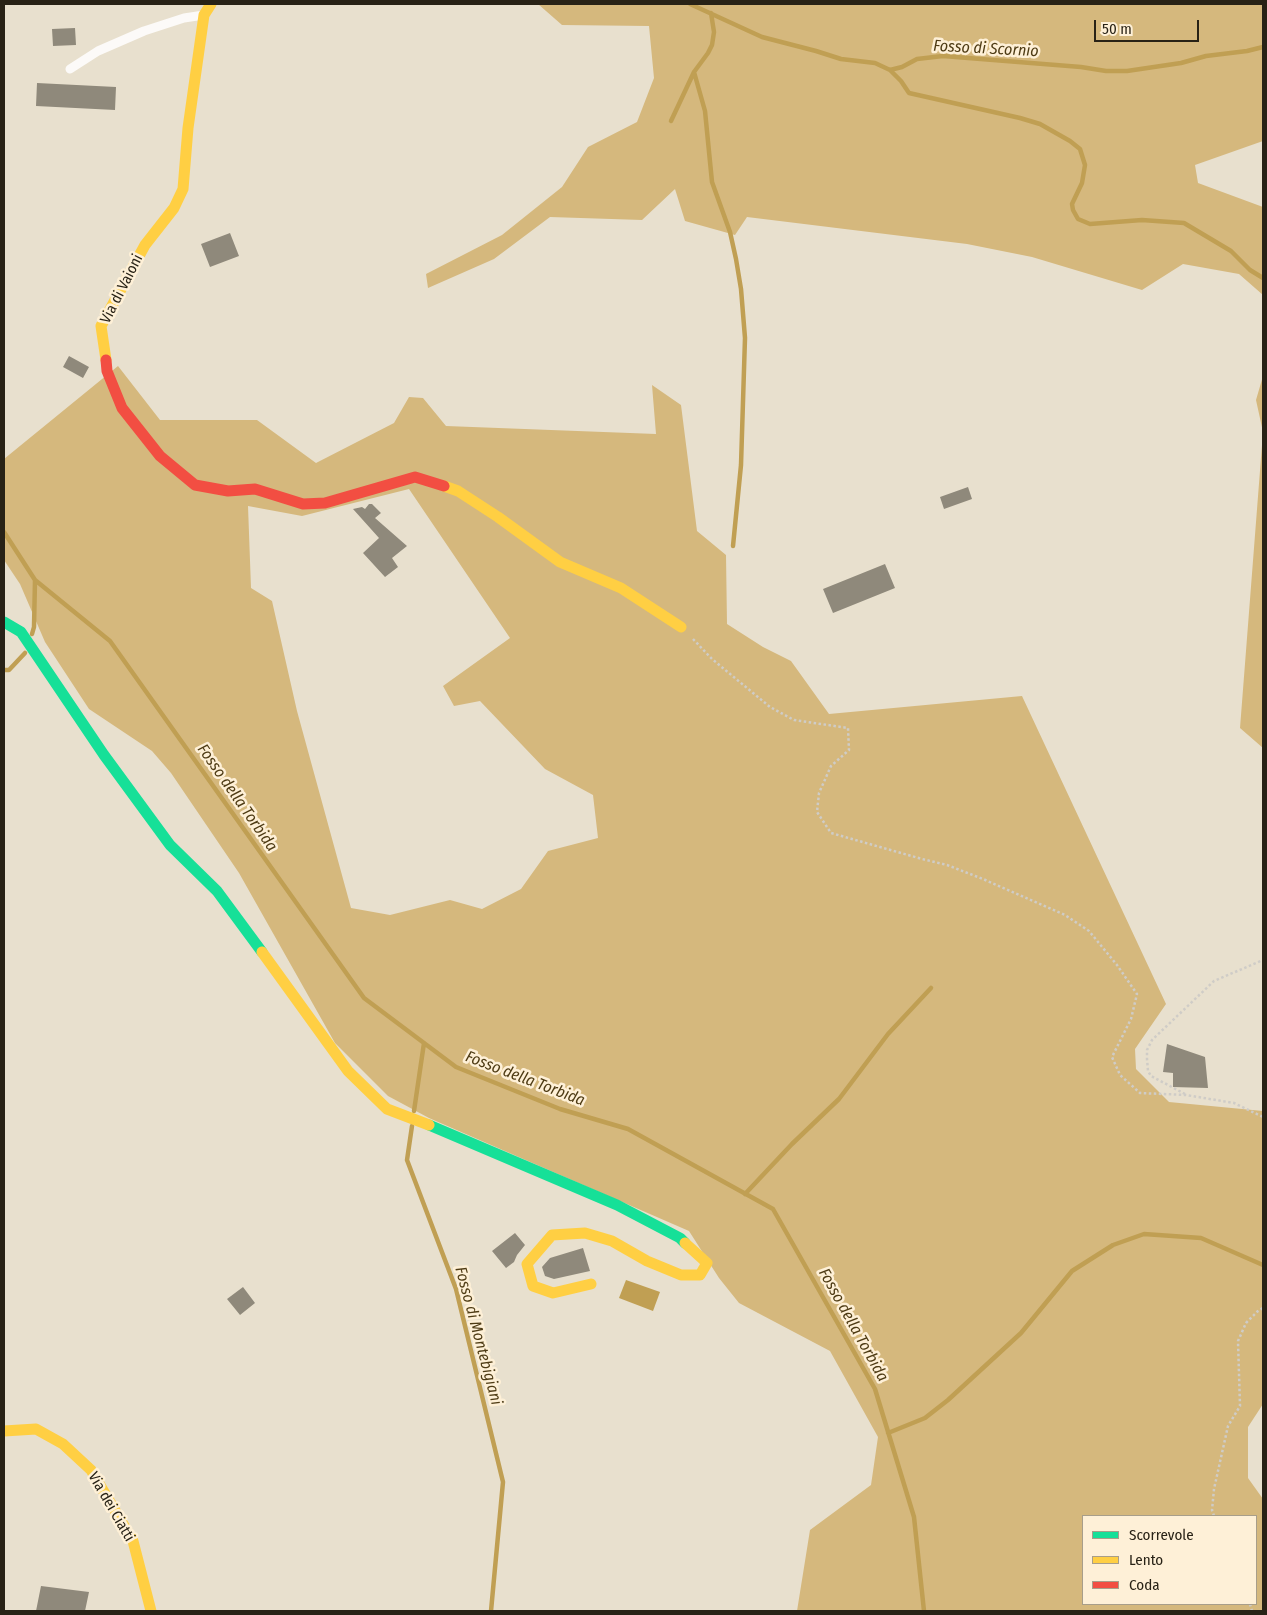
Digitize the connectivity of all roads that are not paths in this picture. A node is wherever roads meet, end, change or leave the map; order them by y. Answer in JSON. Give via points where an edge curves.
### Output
{"nodes":[{"id":1,"x":211,"y":4,"type":"edge"},
{"id":2,"x":204,"y":15,"type":"junction"},
{"id":3,"x":70,"y":69,"type":"dead end"},
{"id":4,"x":4,"y":622,"type":"edge"},
{"id":5,"x":681,"y":627,"type":"road end"},
{"id":6,"x":591,"y":1284,"type":"dead end"},
{"id":7,"x":4,"y":1431,"type":"edge"},
{"id":8,"x":151,"y":1611,"type":"edge"}],
"edges":[{"from":1,"to":2,"type":"street","name":"Via di Vaioni"},
{"from":2,"to":3,"type":"lane","via":[[144,31],[98,51]]},
{"from":2,"to":5,"type":"street","name":"Via di Vaioni","via":[[183,189],[174,208],[145,245],[101,326],[107,371],[122,408],[160,456],[195,485],[228,491],[255,489],[303,504],[325,503],[415,477],[458,491],[560,562],[621,588]]},
{"from":4,"to":6,"type":"street","via":[[21,632],[104,755],[170,844],[217,891],[348,1071],[387,1109],[444,1130],[617,1205],[680,1238],[707,1263],[700,1275],[681,1275],[612,1241],[585,1233],[552,1235],[527,1264],[533,1286],[553,1293]]},
{"from":7,"to":8,"type":"street","name":"Via dei Ciatti","via":[[36,1430],[51,1436],[91,1470],[133,1541]]}]}
